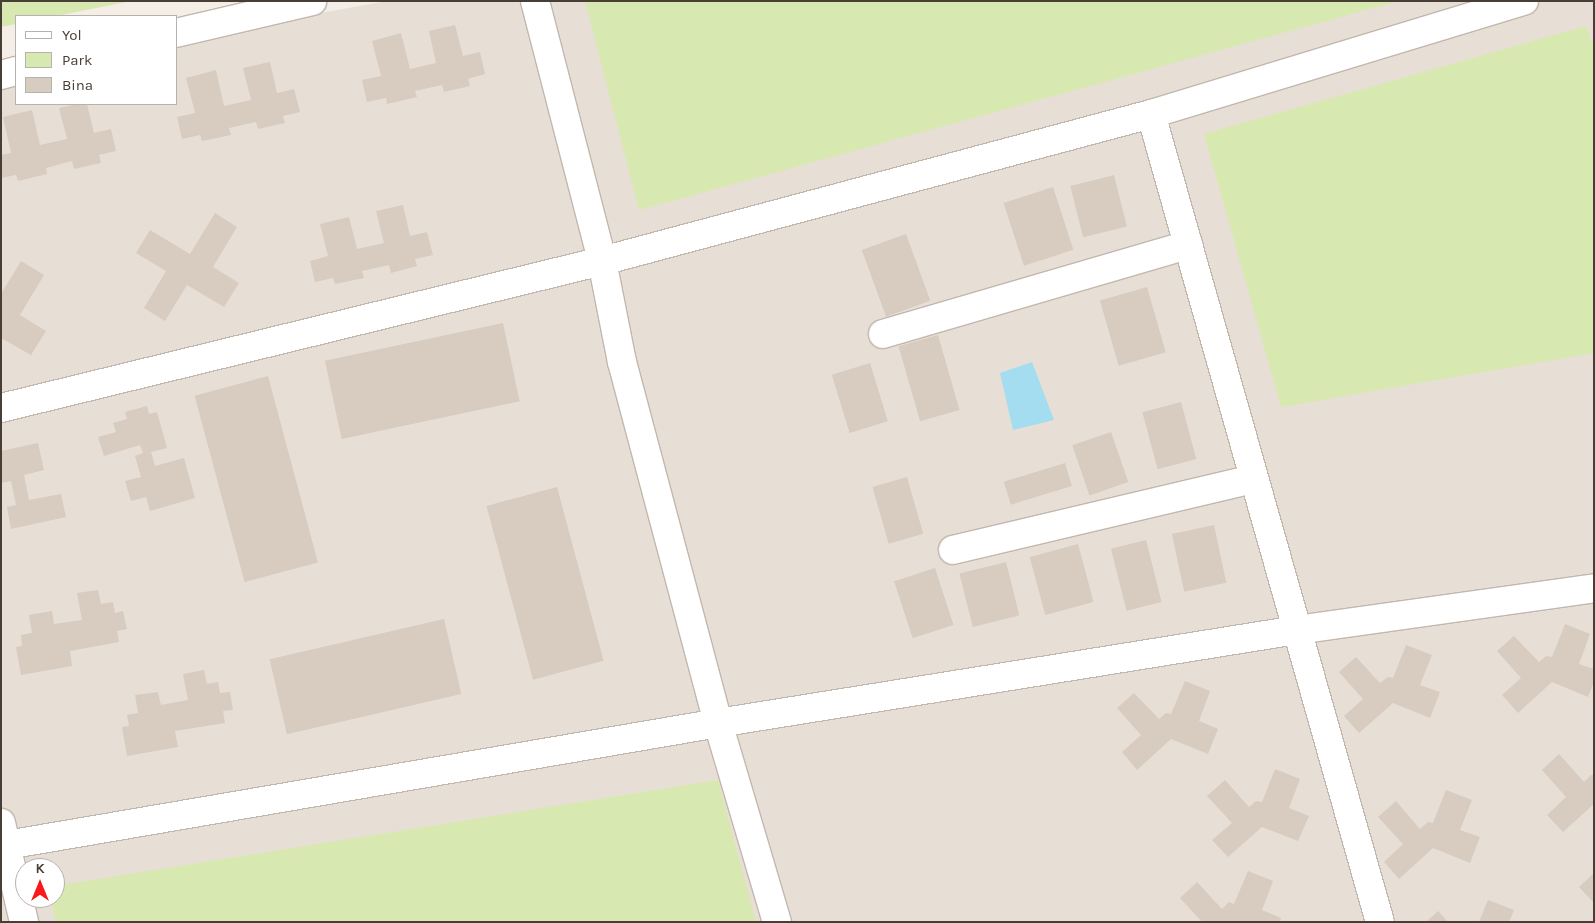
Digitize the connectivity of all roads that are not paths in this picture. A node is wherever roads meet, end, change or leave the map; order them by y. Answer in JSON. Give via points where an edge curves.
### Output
{"nodes":[{"id":1,"x":312,"y":1,"type":"edge"},
{"id":2,"x":535,"y":1,"type":"edge"},
{"id":3,"x":1524,"y":1,"type":"edge"},
{"id":4,"x":178,"y":33,"type":"edge"},
{"id":5,"x":15,"y":71,"type":"edge"},
{"id":6,"x":1,"y":75,"type":"edge"},
{"id":7,"x":1151,"y":114,"type":"junction"},
{"id":8,"x":1188,"y":244,"type":"junction"},
{"id":9,"x":602,"y":261,"type":"junction"},
{"id":10,"x":882,"y":334,"type":"dead end"},
{"id":11,"x":1,"y":408,"type":"edge"},
{"id":12,"x":1254,"y":480,"type":"junction"},
{"id":13,"x":953,"y":550,"type":"dead end"},
{"id":14,"x":1594,"y":588,"type":"edge"},
{"id":15,"x":1297,"y":630,"type":"junction"},
{"id":16,"x":718,"y":723,"type":"junction"},
{"id":17,"x":3,"y":838,"type":"edge"},
{"id":18,"x":24,"y":922,"type":"edge"},
{"id":19,"x":777,"y":922,"type":"edge"},
{"id":20,"x":1380,"y":922,"type":"edge"}],
"edges":[{"from":1,"to":4,"type":"street"},
{"from":2,"to":9,"type":"street"},
{"from":3,"to":7,"type":"street"},
{"from":5,"to":6,"type":"street"},
{"from":7,"to":8,"type":"street"},
{"from":7,"to":9,"type":"street"},
{"from":8,"to":10,"type":"street"},
{"from":8,"to":12,"type":"street"},
{"from":9,"to":11,"type":"street"},
{"from":9,"to":16,"type":"street","via":[[622,362]]},
{"from":12,"to":13,"type":"street"},
{"from":12,"to":15,"type":"street"},
{"from":14,"to":15,"type":"street"},
{"from":15,"to":16,"type":"street"},
{"from":15,"to":20,"type":"street"},
{"from":16,"to":17,"type":"street"},
{"from":16,"to":19,"type":"street"},
{"from":17,"to":18,"type":"street"}]}
